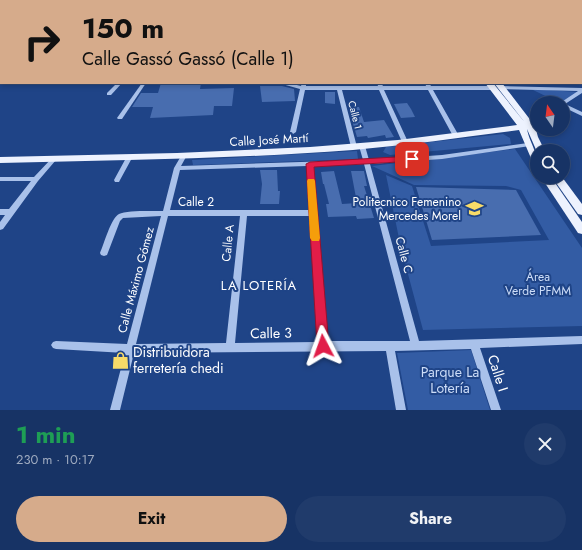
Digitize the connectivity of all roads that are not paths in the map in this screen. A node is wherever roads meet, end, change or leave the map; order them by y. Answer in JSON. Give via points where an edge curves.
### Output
{"nodes":[{"id":1,"x":119,"y":84,"type":"edge"},
{"id":2,"x":143,"y":84,"type":"edge"},
{"id":3,"x":282,"y":84,"type":"edge"},
{"id":4,"x":303,"y":86,"type":"edge"},
{"id":5,"x":317,"y":86,"type":"edge"},
{"id":6,"x":380,"y":86,"type":"edge"},
{"id":7,"x":428,"y":86,"type":"edge"},
{"id":8,"x":496,"y":86,"type":"edge"},
{"id":9,"x":339,"y":88,"type":"junction"},
{"id":10,"x":582,"y":90,"type":"edge"},
{"id":11,"x":109,"y":94,"type":"dead end"},
{"id":12,"x":570,"y":99,"type":"edge"},
{"id":13,"x":570,"y":108,"type":"edge"},
{"id":14,"x":582,"y":114,"type":"edge"},
{"id":15,"x":120,"y":118,"type":"dead end"},
{"id":16,"x":530,"y":125,"type":"edge"},
{"id":17,"x":293,"y":132,"type":"dead end"},
{"id":18,"x":456,"y":136,"type":"junction"},
{"id":19,"x":405,"y":142,"type":"junction"},
{"id":20,"x":528,"y":145,"type":"junction"},
{"id":21,"x":358,"y":146,"type":"junction"},
{"id":22,"x":530,"y":149,"type":"edge"},
{"id":23,"x":182,"y":157,"type":"junction"},
{"id":24,"x":129,"y":158,"type":"junction"},
{"id":25,"x":54,"y":159,"type":"junction"},
{"id":26,"x":0,"y":160,"type":"edge"},
{"id":27,"x":366,"y":162,"type":"junction"},
{"id":28,"x":310,"y":164,"type":"junction"},
{"id":29,"x":177,"y":168,"type":"junction"},
{"id":30,"x":0,"y":179,"type":"edge"},
{"id":31,"x":36,"y":179,"type":"junction"},
{"id":32,"x":117,"y":180,"type":"dead end"},
{"id":33,"x":551,"y":184,"type":"edge"},
{"id":34,"x":562,"y":184,"type":"edge"},
{"id":35,"x":582,"y":211,"type":"edge"},
{"id":36,"x":0,"y":212,"type":"edge"},
{"id":37,"x":11,"y":212,"type":"junction"},
{"id":38,"x":167,"y":213,"type":"junction"},
{"id":39,"x":244,"y":213,"type":"junction"},
{"id":40,"x":314,"y":213,"type":"junction"},
{"id":41,"x":0,"y":227,"type":"edge"},
{"id":42,"x":582,"y":230,"type":"edge"},
{"id":43,"x":104,"y":253,"type":"dead end"},
{"id":44,"x":582,"y":340,"type":"edge"},
{"id":45,"x":474,"y":344,"type":"junction"},
{"id":46,"x":56,"y":345,"type":"dead end"},
{"id":47,"x":323,"y":346,"type":"junction"},
{"id":48,"x":390,"y":346,"type":"junction"},
{"id":49,"x":416,"y":346,"type":"junction"},
{"id":50,"x":230,"y":347,"type":"junction"},
{"id":51,"x":130,"y":349,"type":"junction"},
{"id":52,"x":115,"y":410,"type":"edge"},
{"id":53,"x":401,"y":410,"type":"edge"},
{"id":54,"x":496,"y":410,"type":"edge"}],
"edges":[{"from":1,"to":11,"type":"street"},
{"from":2,"to":15,"type":"street"},
{"from":3,"to":4,"type":"street"},
{"from":4,"to":5,"type":"street"},
{"from":4,"to":17,"type":"street"},
{"from":5,"to":9,"type":"street"},
{"from":6,"to":7,"type":"street"},
{"from":6,"to":9,"type":"street"},
{"from":6,"to":19,"type":"street"},
{"from":7,"to":8,"type":"street"},
{"from":7,"to":18,"type":"street"},
{"from":8,"to":10,"type":"street"},
{"from":8,"to":16,"type":"main road"},
{"from":9,"to":21,"type":"street","name":"Calle 1"},
{"from":10,"to":12,"type":"street"},
{"from":13,"to":14,"type":"street"},
{"from":16,"to":18,"type":"main road","name":"Calle José Martí"},
{"from":16,"to":20,"type":"main road"},
{"from":18,"to":19,"type":"main road","name":"Calle José Martí"},
{"from":19,"to":21,"type":"main road","name":"Calle José Martí"},
{"from":20,"to":22,"type":"main road"},
{"from":20,"to":27,"type":"street"},
{"from":21,"to":23,"type":"main road","name":"Calle José Martí"},
{"from":21,"to":27,"type":"street","name":"Calle C"},
{"from":23,"to":24,"type":"main road","name":"Calle José Martí"},
{"from":23,"to":29,"type":"street","name":"Calle Máximo Gómez"},
{"from":24,"to":25,"type":"main road","name":"Calle José Martí"},
{"from":24,"to":32,"type":"street"},
{"from":25,"to":26,"type":"main road","name":"Calle José Martí"},
{"from":25,"to":31,"type":"street"},
{"from":27,"to":28,"type":"street"},
{"from":27,"to":49,"type":"street","name":"Calle C"},
{"from":28,"to":29,"type":"street"},
{"from":28,"to":40,"type":"street"},
{"from":29,"to":38,"type":"street","name":"Calle Máximo Gómez"},
{"from":30,"to":31,"type":"street"},
{"from":31,"to":37,"type":"street"},
{"from":33,"to":42,"type":"main road"},
{"from":34,"to":35,"type":"main road"},
{"from":36,"to":37,"type":"street"},
{"from":37,"to":41,"type":"street"},
{"from":38,"to":39,"type":"street","name":"Calle 2"},
{"from":38,"to":43,"type":"street","name":"Calle 2","via":[[125,215],[118,218]]},
{"from":38,"to":51,"type":"street","name":"Calle Máximo Gómez"},
{"from":39,"to":40,"type":"street","name":"Calle 2"},
{"from":39,"to":50,"type":"street","name":"Calle A"},
{"from":40,"to":47,"type":"street"},
{"from":44,"to":45,"type":"street","name":"Calle 3"},
{"from":45,"to":49,"type":"street","name":"Calle 3"},
{"from":45,"to":54,"type":"street","name":"Calle I"},
{"from":46,"to":51,"type":"street","name":"Calle 3"},
{"from":47,"to":48,"type":"street","name":"Calle 3"},
{"from":47,"to":50,"type":"street","name":"Calle 3"},
{"from":48,"to":49,"type":"street","name":"Calle 3"},
{"from":48,"to":53,"type":"street"},
{"from":50,"to":51,"type":"street","name":"Calle 3"},
{"from":51,"to":52,"type":"street","name":"Calle Máximo Gómez"}]}
